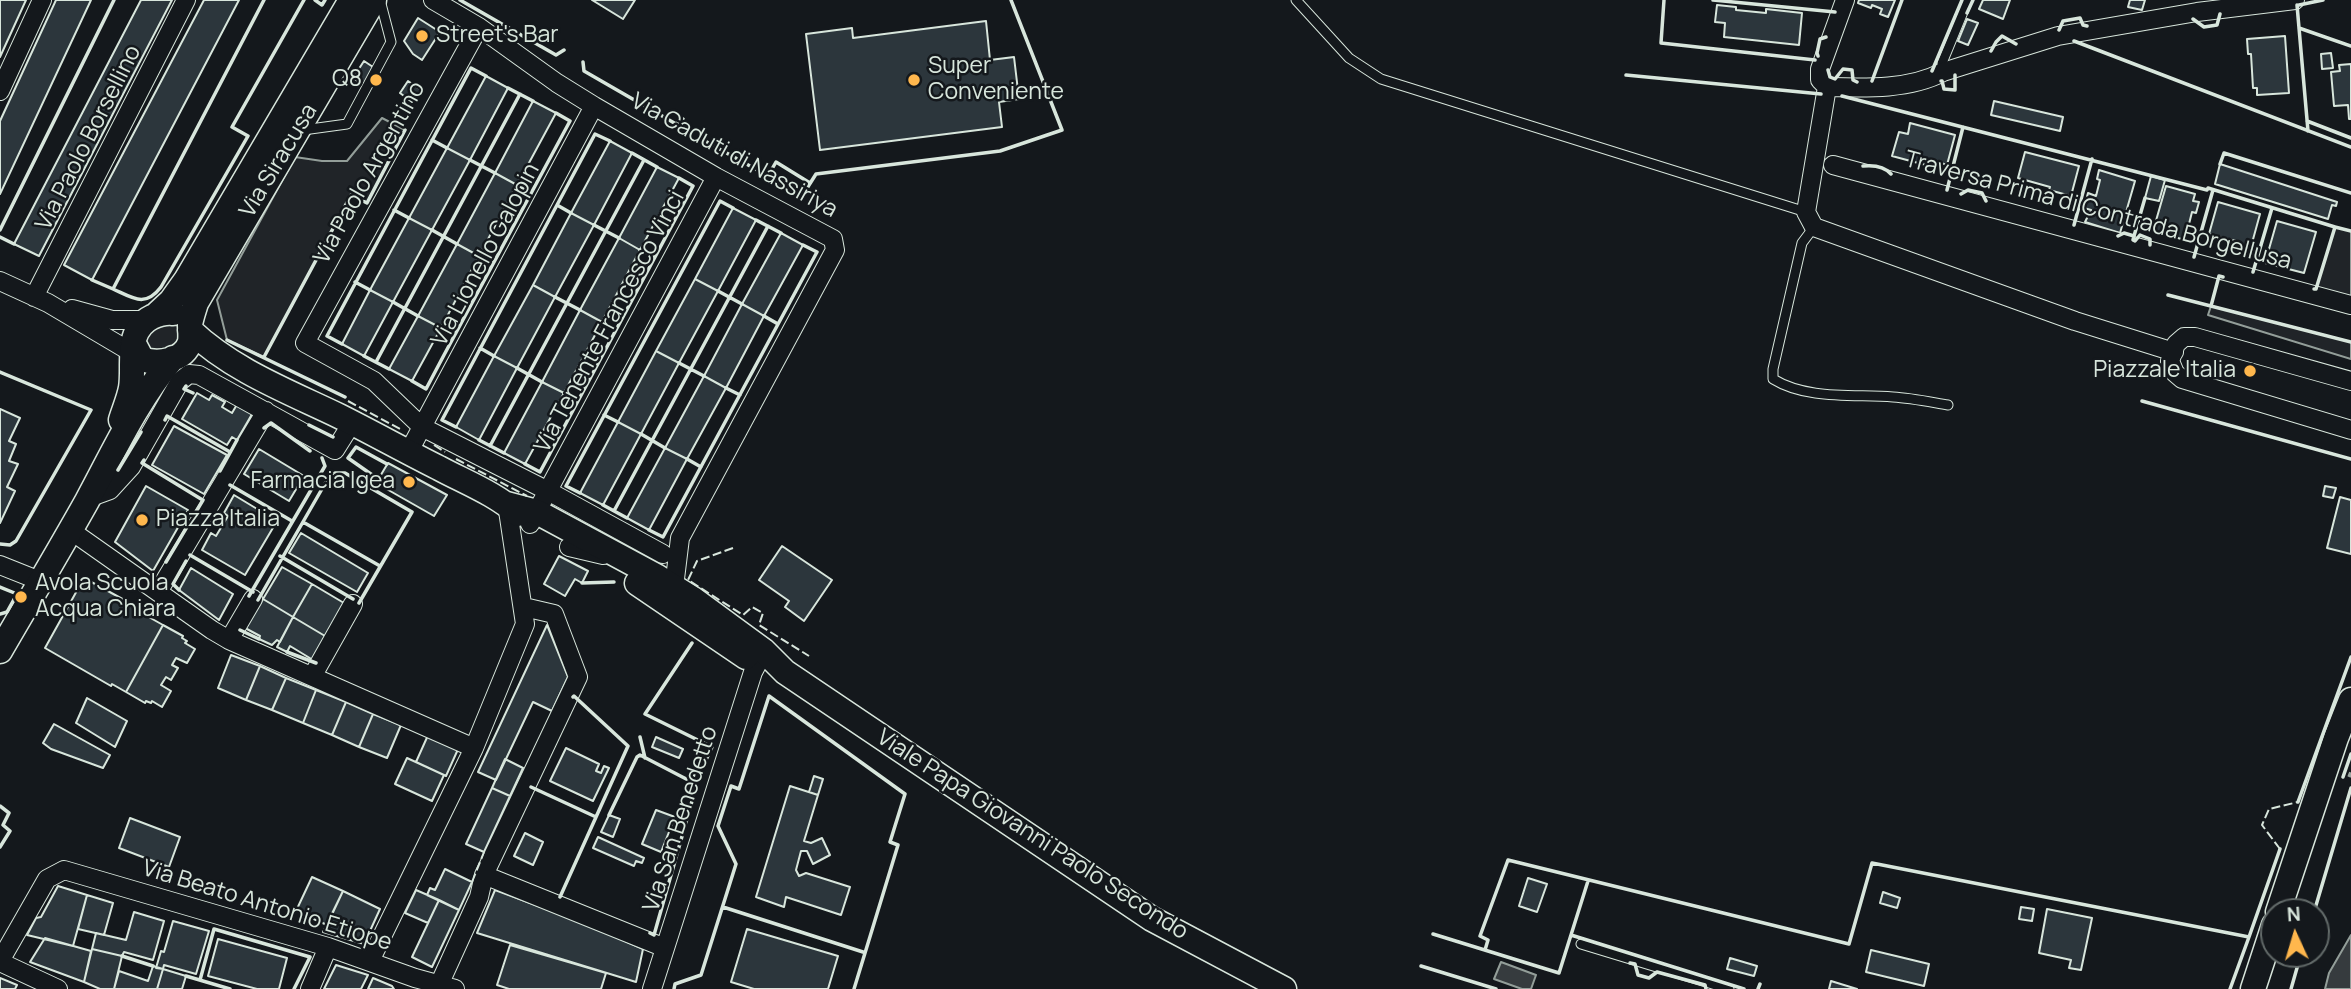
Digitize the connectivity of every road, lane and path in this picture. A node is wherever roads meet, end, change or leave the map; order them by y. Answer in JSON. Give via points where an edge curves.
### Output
{"nodes":[{"id":1,"x":42,"y":0,"type":"edge"},
{"id":2,"x":186,"y":0,"type":"edge"},
{"id":3,"x":351,"y":0,"type":"edge"},
{"id":4,"x":377,"y":0,"type":"edge"},
{"id":5,"x":433,"y":0,"type":"edge"},
{"id":6,"x":1296,"y":0,"type":"edge"},
{"id":7,"x":1845,"y":0,"type":"edge"},
{"id":8,"x":1968,"y":0,"type":"edge"},
{"id":9,"x":2295,"y":0,"type":"edge"},
{"id":10,"x":479,"y":27,"type":"junction"},
{"id":11,"x":1943,"y":72,"type":"junction"},
{"id":12,"x":1826,"y":88,"type":"junction"},
{"id":13,"x":0,"y":92,"type":"edge"},
{"id":14,"x":594,"y":106,"type":"junction"},
{"id":15,"x":298,"y":130,"type":"junction"},
{"id":16,"x":1833,"y":165,"type":"dead end"},
{"id":17,"x":716,"y":177,"type":"junction"},
{"id":18,"x":1810,"y":219,"type":"junction"},
{"id":19,"x":0,"y":281,"type":"edge"},
{"id":20,"x":41,"y":300,"type":"junction"},
{"id":21,"x":2351,"y":305,"type":"edge"},
{"id":22,"x":190,"y":328,"type":"junction"},
{"id":23,"x":142,"y":338,"type":"junction"},
{"id":24,"x":2174,"y":352,"type":"junction"},
{"id":25,"x":176,"y":357,"type":"junction"},
{"id":26,"x":255,"y":376,"type":"junction"},
{"id":27,"x":2351,"y":381,"type":"edge"},
{"id":28,"x":1948,"y":405,"type":"dead end"},
{"id":29,"x":266,"y":411,"type":"junction"},
{"id":30,"x":352,"y":422,"type":"junction"},
{"id":31,"x":422,"y":426,"type":"junction"},
{"id":32,"x":2351,"y":430,"type":"edge"},
{"id":33,"x":408,"y":453,"type":"junction"},
{"id":34,"x":108,"y":457,"type":"junction"},
{"id":35,"x":88,"y":498,"type":"junction"},
{"id":36,"x":507,"y":504,"type":"junction"},
{"id":37,"x":538,"y":509,"type":"junction"},
{"id":38,"x":69,"y":530,"type":"junction"},
{"id":39,"x":569,"y":547,"type":"junction"},
{"id":40,"x":0,"y":565,"type":"edge"},
{"id":41,"x":660,"y":572,"type":"junction"},
{"id":42,"x":40,"y":581,"type":"junction"},
{"id":43,"x":158,"y":592,"type":"junction"},
{"id":44,"x":253,"y":599,"type":"dead end"},
{"id":45,"x":353,"y":604,"type":"dead end"},
{"id":46,"x":524,"y":607,"type":"junction"},
{"id":47,"x":709,"y":632,"type":"junction"},
{"id":48,"x":229,"y":639,"type":"junction"},
{"id":49,"x":0,"y":651,"type":"edge"},
{"id":50,"x":760,"y":657,"type":"junction"},
{"id":51,"x":313,"y":675,"type":"junction"},
{"id":52,"x":2351,"y":700,"type":"edge"},
{"id":53,"x":474,"y":748,"type":"junction"},
{"id":54,"x":2351,"y":772,"type":"edge"},
{"id":55,"x":2348,"y":777,"type":"dead end"},
{"id":56,"x":484,"y":875,"type":"junction"},
{"id":57,"x":2283,"y":898,"type":"edge"},
{"id":58,"x":1581,"y":944,"type":"dead end"},
{"id":59,"x":328,"y":947,"type":"junction"},
{"id":60,"x":665,"y":948,"type":"junction"},
{"id":61,"x":370,"y":961,"type":"junction"},
{"id":62,"x":0,"y":962,"type":"edge"},
{"id":63,"x":2260,"y":968,"type":"edge"},
{"id":64,"x":413,"y":984,"type":"edge"},
{"id":65,"x":447,"y":987,"type":"edge"},
{"id":66,"x":58,"y":989,"type":"edge"},
{"id":67,"x":310,"y":989,"type":"edge"},
{"id":68,"x":652,"y":989,"type":"edge"},
{"id":69,"x":1284,"y":989,"type":"edge"},
{"id":70,"x":1729,"y":989,"type":"edge"},
{"id":71,"x":2253,"y":989,"type":"edge"}],
"edges":[{"from":1,"to":13,"type":"street"},
{"from":2,"to":20,"type":"street","name":"Via Paolo Borsellino"},
{"from":3,"to":23,"type":"street","name":"Via Siracusa","via":[[186,280]]},
{"from":4,"to":15,"type":"street","name":"Via Siracusa"},
{"from":4,"to":15,"type":"lane","via":[[391,41],[347,124]]},
{"from":5,"to":10,"type":"street","name":"Via Caduti di Nassiriya"},
{"from":6,"to":18,"type":"lane","via":[[1349,58],[1381,79]]},
{"from":7,"to":12,"type":"street","via":[[1819,69]]},
{"from":8,"to":11,"type":"lane","via":[[1941,63]]},
{"from":9,"to":11,"type":"street","via":[[2058,36]]},
{"from":10,"to":14,"type":"street","name":"Via Caduti di Nassiriya"},
{"from":10,"to":31,"type":"street","name":"Via Paolo Argentino","via":[[304,343],[374,381]]},
{"from":11,"to":12,"type":"street","via":[[1908,84]]},
{"from":12,"to":18,"type":"street"},
{"from":14,"to":17,"type":"street","name":"Via Caduti di Nassiriya"},
{"from":14,"to":31,"type":"street","name":"Via Lionello Galopin"},
{"from":15,"to":22,"type":"street","name":"Via Siracusa","via":[[196,303]]},
{"from":16,"to":21,"type":"street","name":"Traversa Prima di Contrada Borgellusa"},
{"from":17,"to":37,"type":"street","name":"Via Tenente Francesco Vinci"},
{"from":17,"to":41,"type":"street","name":"Via Caduti di Nassiriya","via":[[833,239],[835,250]]},
{"from":18,"to":24,"type":"street","via":[[2075,321]]},
{"from":18,"to":28,"type":"lane","via":[[1773,379],[1809,392]]},
{"from":19,"to":20,"type":"street"},
{"from":20,"to":23,"type":"street"},
{"from":20,"to":23,"type":"street","via":[[113,320]]},
{"from":22,"to":23,"type":"street","via":[[178,313],[166,312]]},
{"from":22,"to":25,"type":"street","via":[[191,340]]},
{"from":22,"to":26,"type":"street","via":[[212,349]]},
{"from":23,"to":25,"type":"street","via":[[160,363]]},
{"from":23,"to":34,"type":"street"},
{"from":24,"to":27,"type":"street","via":[[2184,337],[2195,337]]},
{"from":24,"to":32,"type":"street","via":[[2170,361],[2182,379]]},
{"from":25,"to":26,"type":"street","via":[[194,356]]},
{"from":25,"to":34,"type":"street"},
{"from":26,"to":30,"type":"street"},
{"from":29,"to":30,"type":"street","via":[[335,450]]},
{"from":29,"to":35,"type":"street","via":[[189,374],[180,381],[131,467],[110,490]]},
{"from":29,"to":43,"type":"street"},
{"from":30,"to":33,"type":"street"},
{"from":31,"to":33,"type":"street","name":"Via Lionello Galopin"},
{"from":31,"to":37,"type":"street"},
{"from":33,"to":36,"type":"street"},
{"from":34,"to":35,"type":"street"},
{"from":35,"to":38,"type":"street"},
{"from":36,"to":37,"type":"street"},
{"from":36,"to":46,"type":"street"},
{"from":37,"to":39,"type":"street","via":[[537,531]]},
{"from":37,"to":41,"type":"street"},
{"from":38,"to":42,"type":"street"},
{"from":38,"to":43,"type":"street"},
{"from":39,"to":41,"type":"street","via":[[598,553],[640,577]]},
{"from":39,"to":47,"type":"street","via":[[645,588]]},
{"from":40,"to":42,"type":"street"},
{"from":41,"to":47,"type":"street","via":[[664,590],[694,609]]},
{"from":41,"to":50,"type":"street"},
{"from":42,"to":49,"type":"street"},
{"from":43,"to":48,"type":"street"},
{"from":44,"to":48,"type":"street"},
{"from":45,"to":51,"type":"street"},
{"from":46,"to":53,"type":"street","via":[[525,624]]},
{"from":46,"to":56,"type":"street","via":[[554,614],[578,677]]},
{"from":47,"to":50,"type":"street"},
{"from":48,"to":51,"type":"street"},
{"from":50,"to":60,"type":"street","name":"Via San Benedetto"},
{"from":50,"to":69,"type":"street","name":"Viale Papa Giovanni Paolo Secondo","via":[[1152,919]]},
{"from":51,"to":53,"type":"street"},
{"from":52,"to":57,"type":"street"},
{"from":53,"to":61,"type":"street"},
{"from":54,"to":55,"type":"path"},
{"from":56,"to":60,"type":"street"},
{"from":56,"to":65,"type":"street"},
{"from":58,"to":70,"type":"lane"},
{"from":59,"to":61,"type":"street","name":"Via Beato Antonio Etiope"},
{"from":59,"to":62,"type":"street","name":"Via Beato Antonio Etiope","via":[[64,870],[47,879]]},
{"from":59,"to":67,"type":"street"},
{"from":60,"to":68,"type":"street","name":"Via San Benedetto"},
{"from":61,"to":64,"type":"street","name":"Via Beato Antonio Etiope"},
{"from":62,"to":66,"type":"street"},
{"from":63,"to":71,"type":"street"},
{"from":64,"to":65,"type":"street","name":"Via Beato Antonio Etiope"}]}
